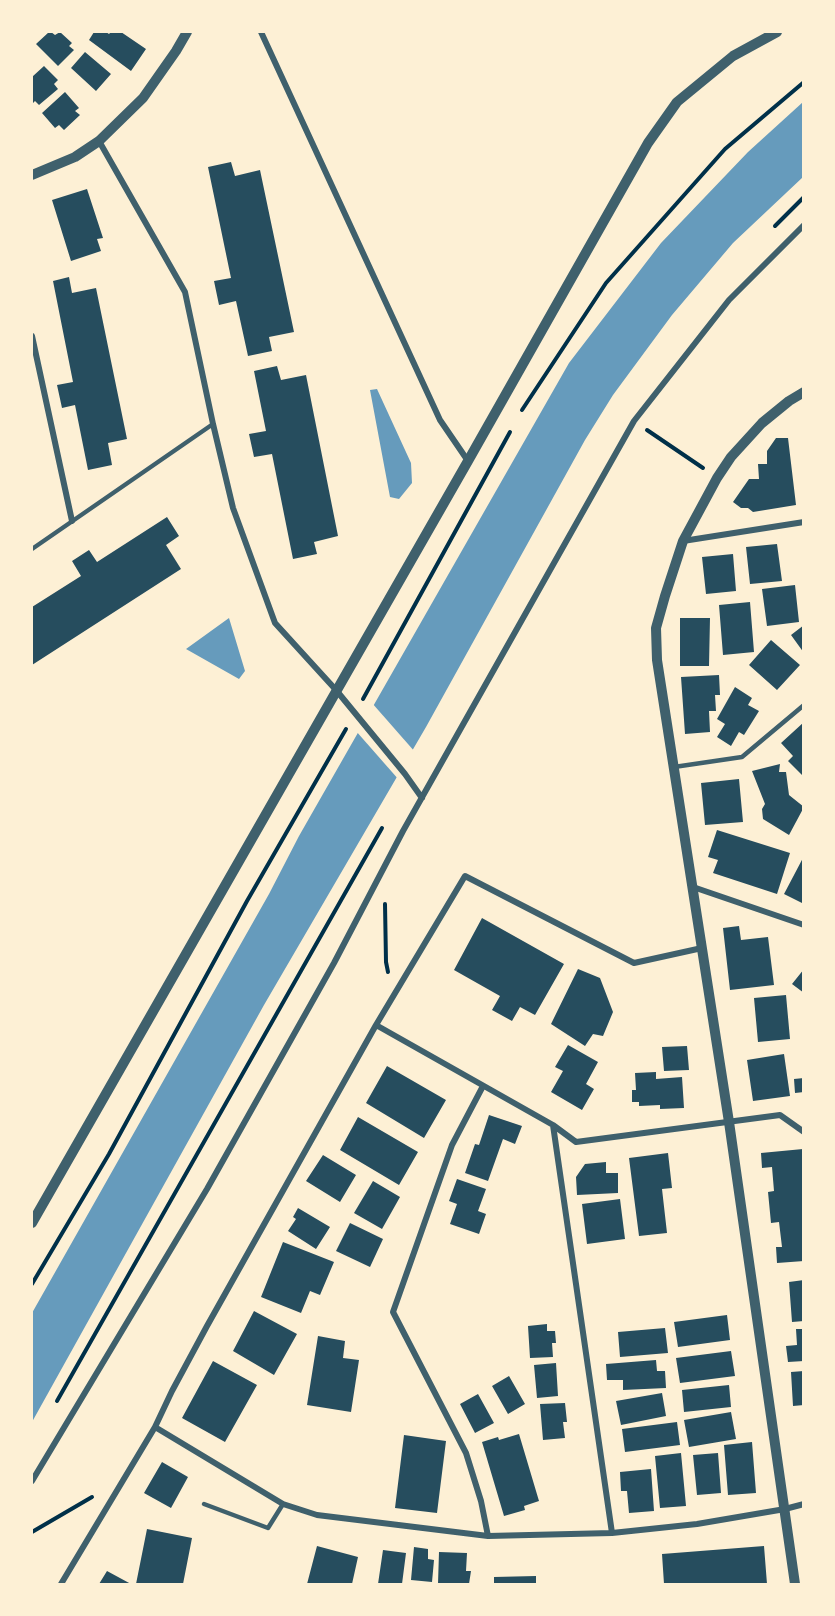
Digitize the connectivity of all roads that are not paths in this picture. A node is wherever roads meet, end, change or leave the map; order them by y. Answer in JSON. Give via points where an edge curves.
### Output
{"nodes":[{"id":1,"x":187,"y":32,"type":"edge"},
{"id":2,"x":261,"y":32,"type":"edge"},
{"id":3,"x":777,"y":32,"type":"edge"},
{"id":4,"x":99,"y":141,"type":"junction"},
{"id":5,"x":32,"y":175,"type":"edge"},
{"id":6,"x":804,"y":225,"type":"edge"},
{"id":7,"x":32,"y":336,"type":"edge"},
{"id":8,"x":804,"y":392,"type":"edge"},
{"id":9,"x":213,"y":424,"type":"junction"},
{"id":10,"x":468,"y":461,"type":"junction"},
{"id":11,"x":72,"y":521,"type":"junction"},
{"id":12,"x":804,"y":522,"type":"edge"},
{"id":13,"x":683,"y":541,"type":"junction"},
{"id":14,"x":32,"y":549,"type":"edge"},
{"id":15,"x":336,"y":690,"type":"junction"},
{"id":16,"x":804,"y":705,"type":"edge"},
{"id":17,"x":674,"y":767,"type":"junction"},
{"id":18,"x":422,"y":798,"type":"junction"},
{"id":19,"x":693,"y":887,"type":"junction"},
{"id":20,"x":804,"y":925,"type":"edge"},
{"id":21,"x":702,"y":948,"type":"junction"},
{"id":22,"x":376,"y":1025,"type":"junction"},
{"id":23,"x":483,"y":1086,"type":"junction"},
{"id":24,"x":729,"y":1122,"type":"junction"},
{"id":25,"x":553,"y":1125,"type":"junction"},
{"id":26,"x":804,"y":1132,"type":"edge"},
{"id":27,"x":32,"y":1224,"type":"edge"},
{"id":28,"x":155,"y":1427,"type":"junction"},
{"id":29,"x":32,"y":1481,"type":"edge"},
{"id":30,"x":804,"y":1503,"type":"edge"},
{"id":31,"x":204,"y":1504,"type":"dead end"},
{"id":32,"x":283,"y":1504,"type":"junction"},
{"id":33,"x":785,"y":1509,"type":"junction"},
{"id":34,"x":612,"y":1533,"type":"junction"},
{"id":35,"x":488,"y":1536,"type":"junction"},
{"id":36,"x":61,"y":1584,"type":"edge"},
{"id":37,"x":795,"y":1584,"type":"edge"}],
"edges":[{"from":1,"to":4,"type":"street","via":[[143,98]]},
{"from":2,"to":10,"type":"street","via":[[440,420]]},
{"from":3,"to":10,"type":"street","via":[[733,56],[677,102],[648,143]]},
{"from":4,"to":5,"type":"street","via":[[75,157]]},
{"from":4,"to":9,"type":"street","via":[[184,292]]},
{"from":6,"to":18,"type":"street","via":[[729,300],[634,421]]},
{"from":7,"to":11,"type":"street"},
{"from":8,"to":13,"type":"street","via":[[762,423],[731,457]]},
{"from":9,"to":11,"type":"lane"},
{"from":9,"to":15,"type":"street","via":[[233,508],[275,623]]},
{"from":10,"to":15,"type":"street"},
{"from":11,"to":14,"type":"lane"},
{"from":12,"to":13,"type":"street"},
{"from":13,"to":17,"type":"street","via":[[657,628],[657,660]]},
{"from":15,"to":18,"type":"street"},
{"from":15,"to":27,"type":"street"},
{"from":16,"to":17,"type":"lane","via":[[742,757]]},
{"from":17,"to":19,"type":"street"},
{"from":18,"to":29,"type":"street","via":[[207,1189]]},
{"from":19,"to":20,"type":"street"},
{"from":19,"to":21,"type":"street"},
{"from":21,"to":22,"type":"street","via":[[634,963],[465,876]]},
{"from":21,"to":24,"type":"street"},
{"from":22,"to":23,"type":"street"},
{"from":22,"to":28,"type":"street"},
{"from":23,"to":25,"type":"street"},
{"from":23,"to":35,"type":"street","via":[[452,1145],[393,1312],[466,1453],[482,1501]]},
{"from":24,"to":25,"type":"street","via":[[576,1142]]},
{"from":24,"to":26,"type":"street","via":[[780,1115]]},
{"from":24,"to":33,"type":"street"},
{"from":25,"to":34,"type":"street"},
{"from":28,"to":32,"type":"street"},
{"from":28,"to":36,"type":"street"},
{"from":30,"to":33,"type":"street"},
{"from":31,"to":32,"type":"lane","via":[[268,1528]]},
{"from":32,"to":35,"type":"street","via":[[317,1515]]},
{"from":33,"to":34,"type":"street"},
{"from":33,"to":37,"type":"street"},
{"from":34,"to":35,"type":"street"}]}
